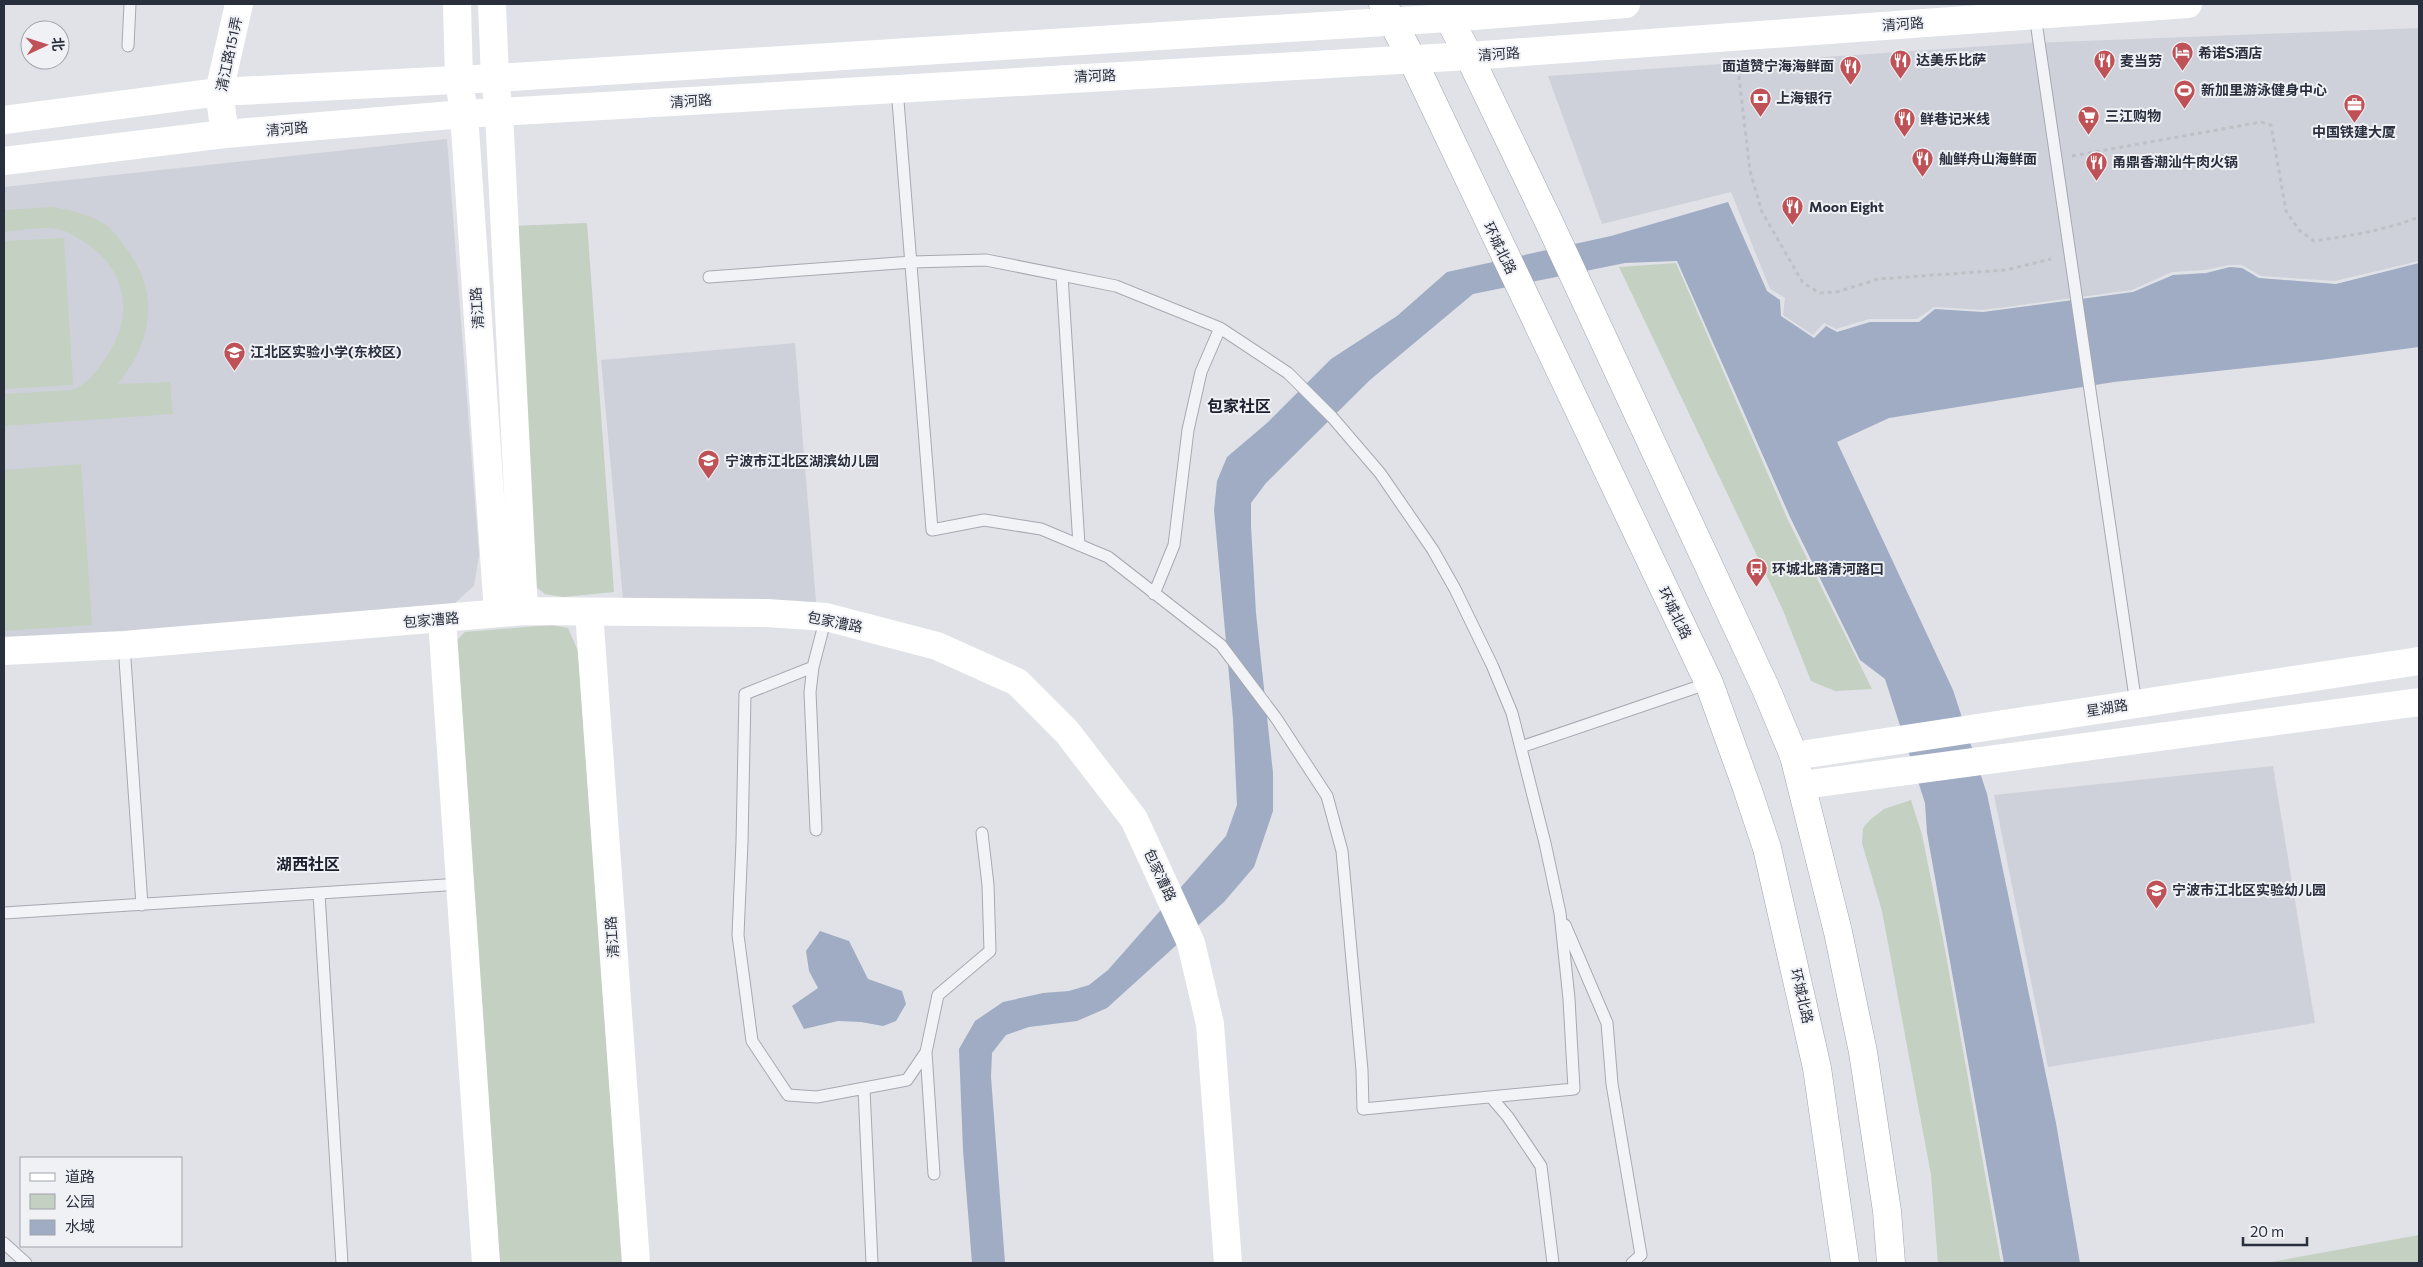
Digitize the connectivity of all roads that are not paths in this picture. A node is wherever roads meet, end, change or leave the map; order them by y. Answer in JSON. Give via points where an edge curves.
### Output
{"nodes":[{"id":1,"x":130,"y":4,"type":"edge"},
{"id":2,"x":239,"y":4,"type":"edge"},
{"id":3,"x":457,"y":4,"type":"edge"},
{"id":4,"x":492,"y":4,"type":"edge"},
{"id":5,"x":1626,"y":4,"type":"edge"},
{"id":6,"x":2188,"y":4,"type":"edge"},
{"id":7,"x":1444,"y":11,"type":"edge"},
{"id":8,"x":1388,"y":12,"type":"edge"},
{"id":9,"x":2035,"y":15,"type":"junction"},
{"id":10,"x":128,"y":46,"type":"dead end"},
{"id":11,"x":1469,"y":56,"type":"junction"},
{"id":12,"x":1412,"y":59,"type":"junction"},
{"id":13,"x":495,"y":78,"type":"junction"},
{"id":14,"x":459,"y":80,"type":"junction"},
{"id":15,"x":897,"y":88,"type":"junction"},
{"id":16,"x":219,"y":92,"type":"junction"},
{"id":17,"x":499,"y":112,"type":"junction"},
{"id":18,"x":464,"y":114,"type":"junction"},
{"id":19,"x":4,"y":120,"type":"edge"},
{"id":20,"x":225,"y":134,"type":"junction"},
{"id":21,"x":4,"y":161,"type":"edge"},
{"id":22,"x":912,"y":262,"type":"junction"},
{"id":23,"x":1062,"y":276,"type":"junction"},
{"id":24,"x":709,"y":277,"type":"dead end"},
{"id":25,"x":1220,"y":328,"type":"junction"},
{"id":26,"x":1080,"y":545,"type":"junction"},
{"id":27,"x":1154,"y":594,"type":"junction"},
{"id":28,"x":511,"y":612,"type":"junction"},
{"id":29,"x":589,"y":612,"type":"junction"},
{"id":30,"x":826,"y":617,"type":"junction"},
{"id":31,"x":442,"y":620,"type":"junction"},
{"id":32,"x":124,"y":646,"type":"junction"},
{"id":33,"x":4,"y":651,"type":"edge"},
{"id":34,"x":2419,"y":661,"type":"edge"},
{"id":35,"x":813,"y":667,"type":"junction"},
{"id":36,"x":1709,"y":683,"type":"junction"},
{"id":37,"x":2419,"y":702,"type":"edge"},
{"id":38,"x":2136,"y":704,"type":"junction"},
{"id":39,"x":1521,"y":747,"type":"junction"},
{"id":40,"x":1794,"y":756,"type":"junction"},
{"id":41,"x":1802,"y":785,"type":"junction"},
{"id":42,"x":816,"y":830,"type":"dead end"},
{"id":43,"x":982,"y":833,"type":"dead end"},
{"id":44,"x":461,"y":884,"type":"junction"},
{"id":45,"x":319,"y":894,"type":"junction"},
{"id":46,"x":142,"y":905,"type":"junction"},
{"id":47,"x":4,"y":913,"type":"edge"},
{"id":48,"x":1560,"y":913,"type":"junction"},
{"id":49,"x":926,"y":1052,"type":"junction"},
{"id":50,"x":864,"y":1089,"type":"junction"},
{"id":51,"x":1491,"y":1097,"type":"junction"},
{"id":52,"x":934,"y":1174,"type":"dead end"},
{"id":53,"x":4,"y":1244,"type":"edge"},
{"id":54,"x":26,"y":1263,"type":"edge"},
{"id":55,"x":342,"y":1263,"type":"edge"},
{"id":56,"x":486,"y":1263,"type":"edge"},
{"id":57,"x":636,"y":1263,"type":"edge"},
{"id":58,"x":872,"y":1263,"type":"edge"},
{"id":59,"x":1228,"y":1263,"type":"edge"},
{"id":60,"x":1553,"y":1263,"type":"edge"},
{"id":61,"x":1632,"y":1263,"type":"edge"},
{"id":62,"x":1845,"y":1263,"type":"edge"},
{"id":63,"x":1891,"y":1263,"type":"edge"}],
"edges":[{"from":1,"to":10,"type":"lane"},
{"from":2,"to":16,"type":"main road","name":"清江路151弄"},
{"from":3,"to":14,"type":"main road","name":"清江路"},
{"from":4,"to":13,"type":"main road"},
{"from":5,"to":7,"type":"main road"},
{"from":6,"to":9,"type":"main road","name":"清河路"},
{"from":7,"to":8,"type":"main road"},
{"from":7,"to":11,"type":"main road"},
{"from":8,"to":12,"type":"main road","name":"环城北路"},
{"from":8,"to":13,"type":"main road"},
{"from":9,"to":11,"type":"main road","name":"清河路"},
{"from":9,"to":38,"type":"lane"},
{"from":11,"to":12,"type":"main road","name":"清河路"},
{"from":11,"to":40,"type":"main road","via":[[1766,689]]},
{"from":12,"to":15,"type":"main road","name":"清河路"},
{"from":12,"to":36,"type":"main road","name":"环城北路"},
{"from":13,"to":14,"type":"main road"},
{"from":13,"to":17,"type":"main road"},
{"from":14,"to":16,"type":"main road"},
{"from":14,"to":18,"type":"main road","name":"清江路"},
{"from":15,"to":17,"type":"main road","name":"清河路"},
{"from":15,"to":22,"type":"lane"},
{"from":16,"to":19,"type":"main road"},
{"from":16,"to":20,"type":"main road","name":"清江路151弄"},
{"from":17,"to":18,"type":"main road","name":"清河路"},
{"from":17,"to":28,"type":"main road"},
{"from":18,"to":20,"type":"main road","name":"清河路"},
{"from":18,"to":28,"type":"main road","name":"清江路"},
{"from":20,"to":21,"type":"main road","name":"清河路"},
{"from":22,"to":23,"type":"lane","via":[[986,260]]},
{"from":22,"to":24,"type":"lane"},
{"from":22,"to":26,"type":"lane","via":[[932,530],[984,520],[1040,528]]},
{"from":23,"to":25,"type":"lane","via":[[1116,286]]},
{"from":23,"to":26,"type":"lane"},
{"from":25,"to":27,"type":"lane","via":[[1201,372],[1188,430],[1174,545]]},
{"from":25,"to":39,"type":"lane","via":[[1288,373],[1332,417],[1380,473],[1433,550],[1492,665],[1512,713]]},
{"from":26,"to":27,"type":"lane","via":[[1108,557]]},
{"from":27,"to":51,"type":"lane","via":[[1221,645],[1276,718],[1327,796],[1342,851],[1363,1109]]},
{"from":28,"to":29,"type":"main road","name":"包家漕路"},
{"from":28,"to":31,"type":"main road","name":"包家漕路"},
{"from":29,"to":30,"type":"main road","name":"包家漕路","via":[[767,613]]},
{"from":29,"to":57,"type":"main road","name":"清江路"},
{"from":30,"to":35,"type":"lane"},
{"from":30,"to":59,"type":"main road","name":"包家漕路","via":[[937,646],[1017,682],[1067,732],[1134,820],[1191,943],[1210,1024]]},
{"from":31,"to":32,"type":"main road","name":"包家漕路"},
{"from":31,"to":44,"type":"main road"},
{"from":32,"to":33,"type":"main road","name":"包家漕路"},
{"from":32,"to":46,"type":"lane"},
{"from":34,"to":38,"type":"main road","name":"星湖路"},
{"from":35,"to":42,"type":"lane","via":[[810,692]]},
{"from":35,"to":50,"type":"lane","via":[[745,694],[738,935],[752,1041],[788,1096],[817,1098]]},
{"from":36,"to":39,"type":"lane"},
{"from":36,"to":62,"type":"main road","name":"环城北路","via":[[1767,848],[1784,916],[1818,1068]]},
{"from":37,"to":41,"type":"main road"},
{"from":38,"to":40,"type":"main road","name":"星湖路"},
{"from":39,"to":48,"type":"lane"},
{"from":40,"to":41,"type":"main road"},
{"from":41,"to":63,"type":"main road","via":[[1863,1052],[1887,1211]]},
{"from":43,"to":49,"type":"lane","via":[[990,951],[938,995]]},
{"from":44,"to":45,"type":"lane"},
{"from":44,"to":56,"type":"main road"},
{"from":45,"to":46,"type":"lane"},
{"from":45,"to":55,"type":"lane"},
{"from":46,"to":47,"type":"lane"},
{"from":48,"to":51,"type":"lane","via":[[1574,1089]]},
{"from":48,"to":61,"type":"lane","via":[[1607,1023],[1612,1084],[1641,1255]]},
{"from":49,"to":50,"type":"lane","via":[[907,1080]]},
{"from":49,"to":52,"type":"lane"},
{"from":50,"to":58,"type":"lane"},
{"from":51,"to":60,"type":"lane","via":[[1541,1166]]},
{"from":53,"to":54,"type":"lane"}]}
